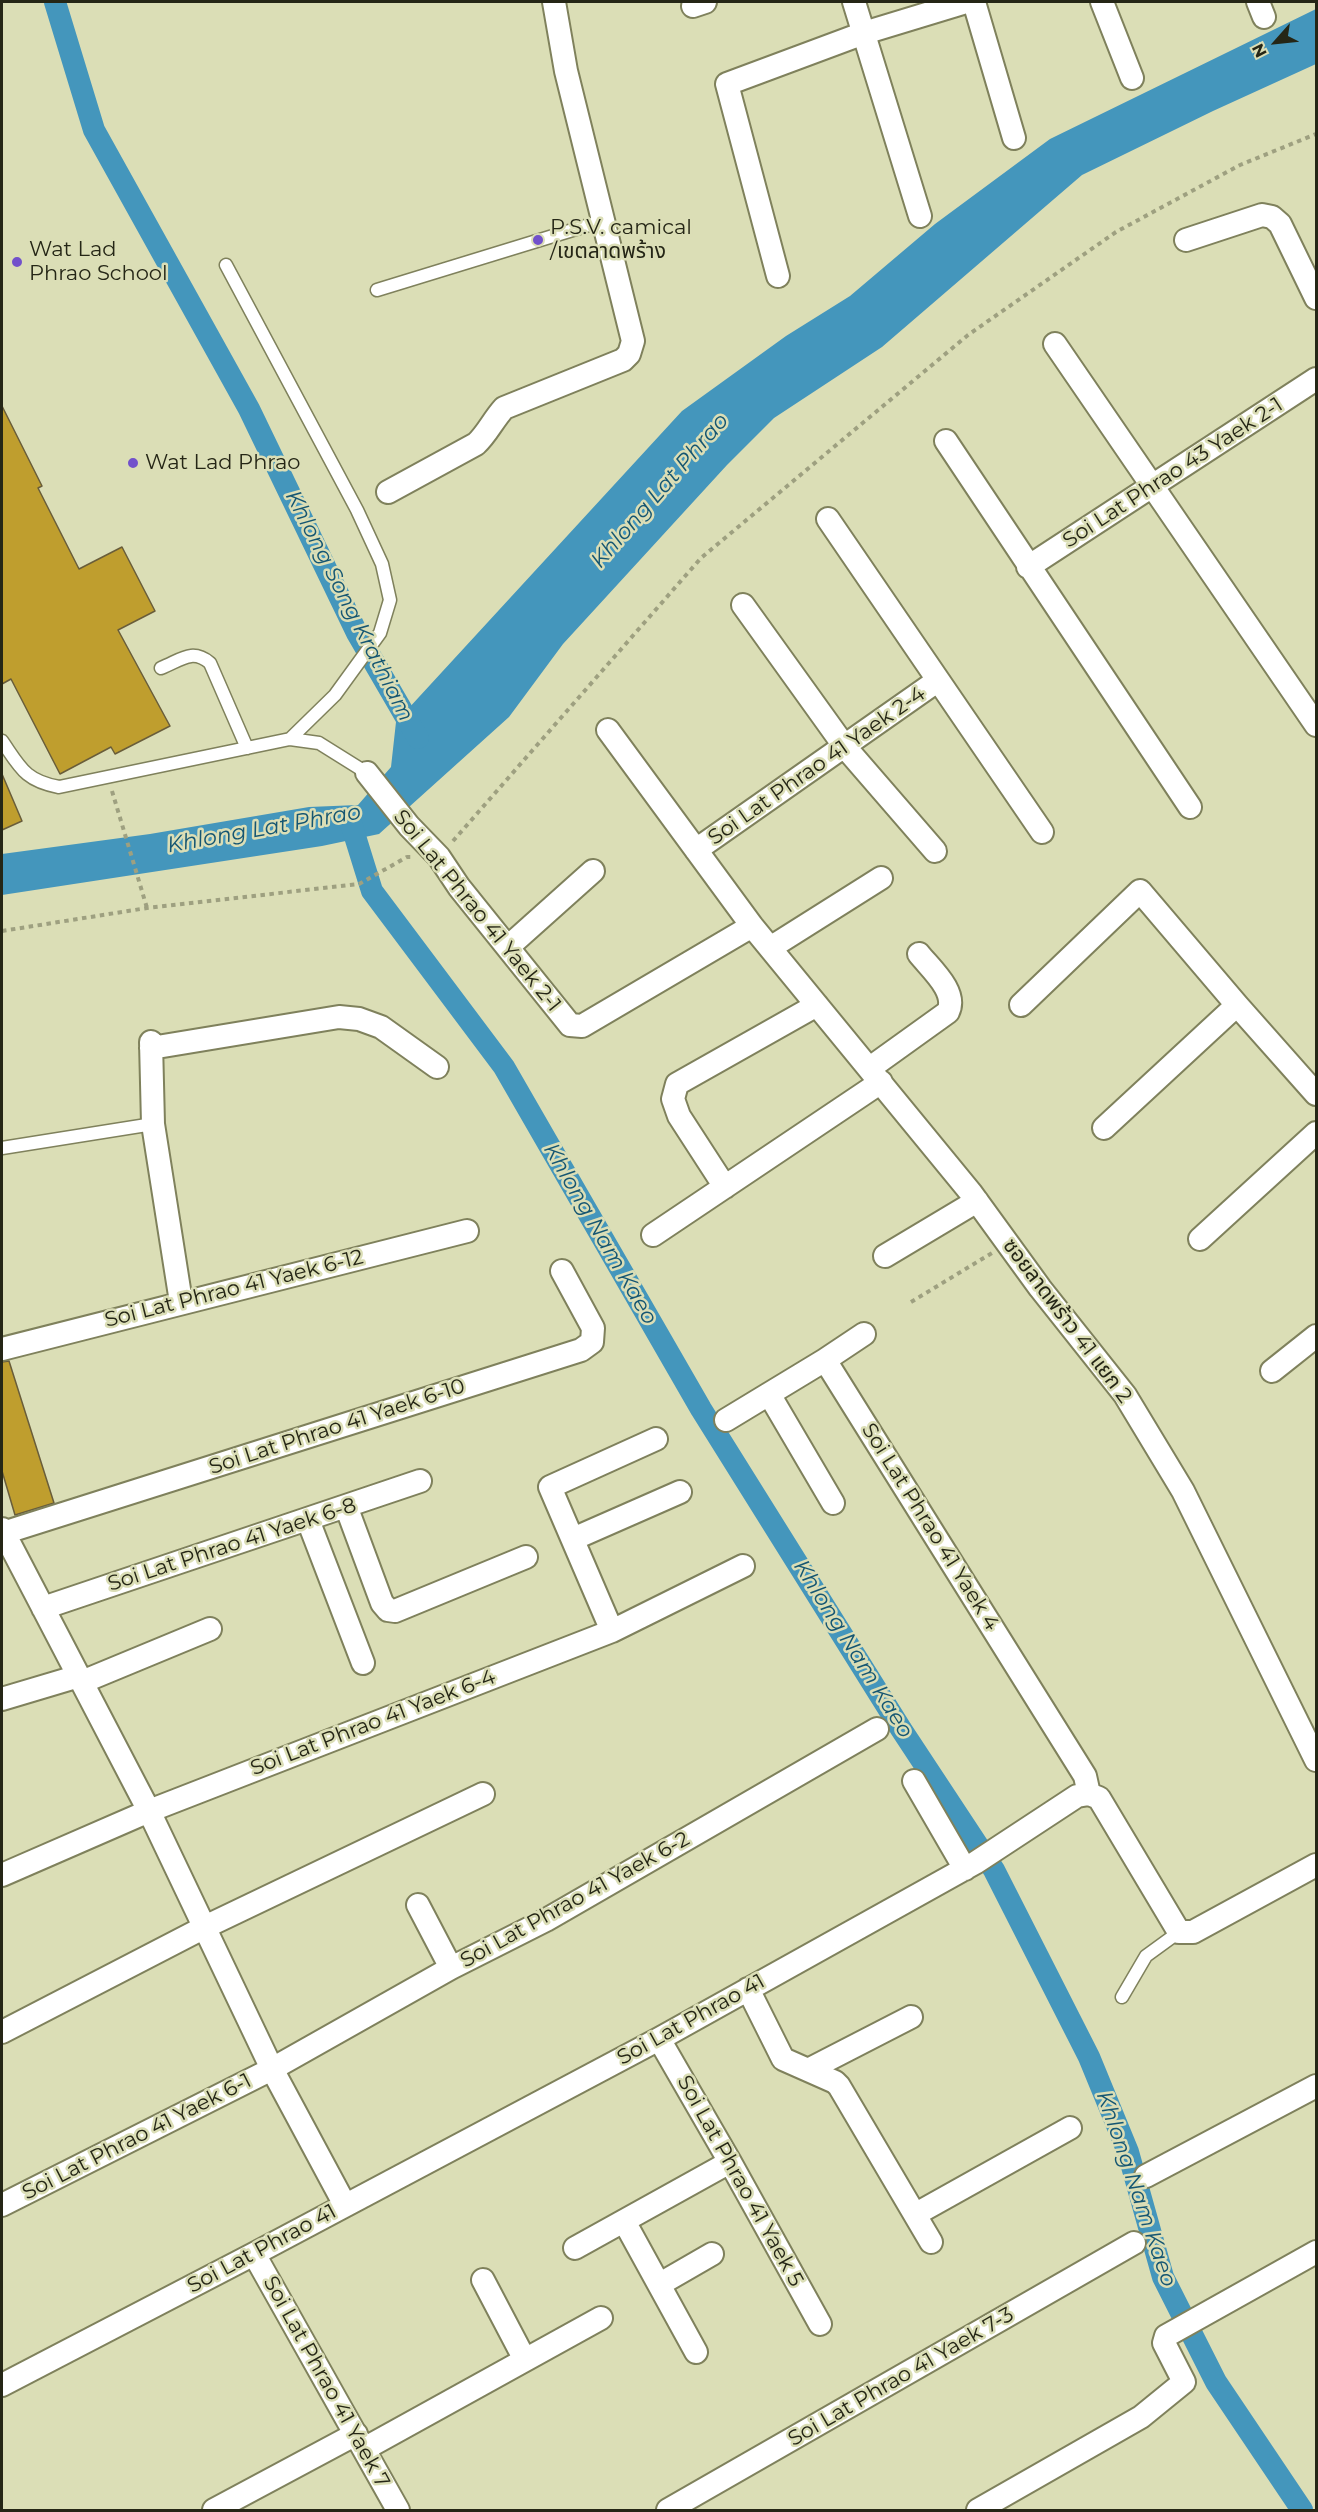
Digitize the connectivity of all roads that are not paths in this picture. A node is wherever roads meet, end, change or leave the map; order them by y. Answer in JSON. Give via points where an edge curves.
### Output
{"nodes":[{"id":1,"x":554,"y":2,"type":"edge"},
{"id":2,"x":854,"y":2,"type":"edge"},
{"id":3,"x":966,"y":2,"type":"edge"},
{"id":4,"x":974,"y":2,"type":"edge"},
{"id":5,"x":1102,"y":2,"type":"edge"},
{"id":6,"x":937,"y":6,"type":"edge"},
{"id":7,"x":864,"y":33,"type":"junction"},
{"id":8,"x":1132,"y":78,"type":"dead end"},
{"id":9,"x":1014,"y":138,"type":"dead end"},
{"id":10,"x":920,"y":216,"type":"dead end"},
{"id":11,"x":602,"y":221,"type":"junction"},
{"id":12,"x":1186,"y":240,"type":"dead end"},
{"id":13,"x":226,"y":265,"type":"dead end"},
{"id":14,"x":778,"y":276,"type":"dead end"},
{"id":15,"x":377,"y":290,"type":"dead end"},
{"id":16,"x":1317,"y":298,"type":"edge"},
{"id":17,"x":1055,"y":344,"type":"dead end"},
{"id":18,"x":1317,"y":378,"type":"edge"},
{"id":19,"x":946,"y":441,"type":"dead end"},
{"id":20,"x":1154,"y":486,"type":"junction"},
{"id":21,"x":388,"y":492,"type":"dead end"},
{"id":22,"x":828,"y":519,"type":"dead end"},
{"id":23,"x":1029,"y":567,"type":"junction"},
{"id":24,"x":744,"y":605,"type":"dead end"},
{"id":25,"x":161,"y":668,"type":"dead end"},
{"id":26,"x":937,"y":681,"type":"junction"},
{"id":27,"x":1316,"y":725,"type":"edge"},
{"id":28,"x":608,"y":730,"type":"dead end"},
{"id":29,"x":290,"y":739,"type":"junction"},
{"id":30,"x":2,"y":741,"type":"edge"},
{"id":31,"x":845,"y":747,"type":"junction"},
{"id":32,"x":247,"y":748,"type":"junction"},
{"id":33,"x":367,"y":773,"type":"joint"},
{"id":34,"x":1190,"y":807,"type":"dead end"},
{"id":35,"x":1042,"y":832,"type":"dead end"},
{"id":36,"x":696,"y":850,"type":"junction"},
{"id":37,"x":935,"y":851,"type":"dead end"},
{"id":38,"x":593,"y":872,"type":"dead end"},
{"id":39,"x":881,"y":878,"type":"dead end"},
{"id":40,"x":752,"y":926,"type":"junction"},
{"id":41,"x":508,"y":947,"type":"junction"},
{"id":42,"x":770,"y":948,"type":"junction"},
{"id":43,"x":919,"y":954,"type":"dead end"},
{"id":44,"x":817,"y":1005,"type":"junction"},
{"id":45,"x":1021,"y":1005,"type":"dead end"},
{"id":46,"x":1237,"y":1005,"type":"junction"},
{"id":47,"x":437,"y":1067,"type":"dead end"},
{"id":48,"x":876,"y":1075,"type":"junction"},
{"id":49,"x":1317,"y":1094,"type":"edge"},
{"id":50,"x":153,"y":1124,"type":"junction"},
{"id":51,"x":1104,"y":1128,"type":"dead end"},
{"id":52,"x":1317,"y":1133,"type":"edge"},
{"id":53,"x":2,"y":1148,"type":"edge"},
{"id":54,"x":725,"y":1187,"type":"junction"},
{"id":55,"x":977,"y":1201,"type":"junction"},
{"id":56,"x":467,"y":1231,"type":"dead end"},
{"id":57,"x":653,"y":1235,"type":"dead end"},
{"id":58,"x":1200,"y":1239,"type":"dead end"},
{"id":59,"x":885,"y":1256,"type":"dead end"},
{"id":60,"x":562,"y":1270,"type":"dead end"},
{"id":61,"x":181,"y":1302,"type":"junction"},
{"id":62,"x":864,"y":1334,"type":"dead end"},
{"id":63,"x":1317,"y":1336,"type":"edge"},
{"id":64,"x":2,"y":1349,"type":"edge"},
{"id":65,"x":825,"y":1360,"type":"junction"},
{"id":66,"x":1272,"y":1371,"type":"dead end"},
{"id":67,"x":770,"y":1394,"type":"junction"},
{"id":68,"x":726,"y":1420,"type":"dead end"},
{"id":69,"x":656,"y":1439,"type":"dead end"},
{"id":70,"x":420,"y":1481,"type":"dead end"},
{"id":71,"x":680,"y":1492,"type":"dead end"},
{"id":72,"x":833,"y":1503,"type":"dead end"},
{"id":73,"x":346,"y":1506,"type":"junction"},
{"id":74,"x":309,"y":1520,"type":"junction"},
{"id":75,"x":2,"y":1531,"type":"edge"},
{"id":76,"x":573,"y":1539,"type":"junction"},
{"id":77,"x":526,"y":1557,"type":"dead end"},
{"id":78,"x":743,"y":1566,"type":"dead end"},
{"id":79,"x":43,"y":1608,"type":"junction"},
{"id":80,"x":210,"y":1629,"type":"dead end"},
{"id":81,"x":612,"y":1630,"type":"junction"},
{"id":82,"x":363,"y":1664,"type":"dead end"},
{"id":83,"x":80,"y":1679,"type":"junction"},
{"id":84,"x":2,"y":1699,"type":"edge"},
{"id":85,"x":877,"y":1729,"type":"dead end"},
{"id":86,"x":1317,"y":1760,"type":"edge"},
{"id":87,"x":914,"y":1781,"type":"dead end"},
{"id":88,"x":483,"y":1794,"type":"dead end"},
{"id":89,"x":1089,"y":1794,"type":"junction"},
{"id":90,"x":149,"y":1811,"type":"junction"},
{"id":91,"x":1317,"y":1865,"type":"edge"},
{"id":92,"x":970,"y":1866,"type":"junction"},
{"id":93,"x":2,"y":1875,"type":"edge"},
{"id":94,"x":418,"y":1905,"type":"dead end"},
{"id":95,"x":205,"y":1927,"type":"junction"},
{"id":96,"x":1179,"y":1932,"type":"junction"},
{"id":97,"x":451,"y":1968,"type":"junction"},
{"id":98,"x":748,"y":1989,"type":"junction"},
{"id":99,"x":1122,"y":1997,"type":"dead end"},
{"id":100,"x":911,"y":2017,"type":"dead end"},
{"id":101,"x":2,"y":2032,"type":"edge"},
{"id":102,"x":658,"y":2039,"type":"junction"},
{"id":103,"x":272,"y":2069,"type":"junction"},
{"id":104,"x":808,"y":2070,"type":"junction"},
{"id":105,"x":1317,"y":2086,"type":"edge"},
{"id":106,"x":1070,"y":2128,"type":"dead end"},
{"id":107,"x":730,"y":2162,"type":"junction"},
{"id":108,"x":1146,"y":2176,"type":"dead end"},
{"id":109,"x":2,"y":2205,"type":"edge"},
{"id":110,"x":345,"y":2205,"type":"junction"},
{"id":111,"x":916,"y":2214,"type":"junction"},
{"id":112,"x":624,"y":2221,"type":"junction"},
{"id":113,"x":931,"y":2242,"type":"dead end"},
{"id":114,"x":1134,"y":2243,"type":"dead end"},
{"id":115,"x":575,"y":2248,"type":"dead end"},
{"id":116,"x":1317,"y":2252,"type":"edge"},
{"id":117,"x":255,"y":2254,"type":"junction"},
{"id":118,"x":712,"y":2254,"type":"dead end"},
{"id":119,"x":483,"y":2280,"type":"dead end"},
{"id":120,"x":660,"y":2284,"type":"junction"},
{"id":121,"x":602,"y":2318,"type":"dead end"},
{"id":122,"x":820,"y":2324,"type":"dead end"},
{"id":123,"x":696,"y":2352,"type":"dead end"},
{"id":124,"x":525,"y":2360,"type":"junction"},
{"id":125,"x":2,"y":2385,"type":"edge"},
{"id":126,"x":360,"y":2442,"type":"junction"},
{"id":127,"x":214,"y":2511,"type":"edge"},
{"id":128,"x":398,"y":2511,"type":"edge"},
{"id":129,"x":668,"y":2511,"type":"edge"},
{"id":130,"x":978,"y":2511,"type":"edge"}],
"edges":[{"from":1,"to":11,"type":"street","via":[[566,71]]},
{"from":2,"to":7,"type":"street"},
{"from":3,"to":6,"type":"street"},
{"from":4,"to":9,"type":"street"},
{"from":5,"to":8,"type":"street"},
{"from":6,"to":7,"type":"street"},
{"from":7,"to":10,"type":"street"},
{"from":7,"to":14,"type":"street","via":[[727,84]]},
{"from":11,"to":15,"type":"lane"},
{"from":11,"to":21,"type":"street","via":[[633,341],[629,354],[504,408],[476,444]]},
{"from":12,"to":16,"type":"street","via":[[1262,215],[1272,217],[1280,224]]},
{"from":13,"to":29,"type":"lane","via":[[357,510],[382,564],[390,600],[380,633],[336,695]]},
{"from":17,"to":20,"type":"street"},
{"from":18,"to":20,"type":"street","name":"Soi Lat Phrao 43 Yaek 2-1"},
{"from":19,"to":23,"type":"street"},
{"from":20,"to":23,"type":"street","name":"Soi Lat Phrao 43 Yaek 2-1"},
{"from":20,"to":27,"type":"street"},
{"from":22,"to":26,"type":"street"},
{"from":23,"to":34,"type":"street"},
{"from":24,"to":31,"type":"street"},
{"from":25,"to":32,"type":"lane","via":[[192,655],[210,663]]},
{"from":26,"to":31,"type":"street","name":"Soi Lat Phrao 41 Yaek 2-4"},
{"from":26,"to":35,"type":"street"},
{"from":28,"to":36,"type":"street","name":"ซอยลาดพร้าว 41 แยก 2"},
{"from":29,"to":32,"type":"lane"},
{"from":29,"to":33,"type":"lane","via":[[319,743]]},
{"from":30,"to":32,"type":"lane","via":[[27,776],[59,787]]},
{"from":31,"to":36,"type":"street","name":"Soi Lat Phrao 41 Yaek 2-4"},
{"from":31,"to":37,"type":"street"},
{"from":33,"to":41,"type":"street","name":"Soi Lat Phrao 41 Yaek 2-1","via":[[439,857]]},
{"from":36,"to":40,"type":"street","name":"ซอยลาดพร้าว 41 แยก 2"},
{"from":38,"to":41,"type":"street"},
{"from":39,"to":42,"type":"street"},
{"from":40,"to":41,"type":"street","name":"Soi Lat Phrao 41 Yaek 2-1","via":[[582,1026],[570,1025],[561,1016]]},
{"from":40,"to":42,"type":"street","name":"ซอยลาดพร้าว 41 แยก 2"},
{"from":42,"to":44,"type":"street","name":"ซอยลาดพร้าว 41 แยก 2"},
{"from":43,"to":48,"type":"street","via":[[951,994],[952,1004],[948,1012]]},
{"from":44,"to":48,"type":"street","name":"ซอยลาดพร้าว 41 แยก 2"},
{"from":44,"to":54,"type":"street","via":[[677,1084],[673,1099],[679,1116]]},
{"from":45,"to":46,"type":"street","via":[[1140,891]]},
{"from":46,"to":49,"type":"street"},
{"from":46,"to":51,"type":"street"},
{"from":47,"to":50,"type":"street","via":[[381,1027],[339,1017],[151,1045]]},
{"from":48,"to":54,"type":"street"},
{"from":48,"to":55,"type":"street","name":"ซอยลาดพร้าว 41 แยก 2"},
{"from":50,"to":53,"type":"lane"},
{"from":50,"to":61,"type":"street"},
{"from":52,"to":58,"type":"street"},
{"from":54,"to":57,"type":"street"},
{"from":55,"to":59,"type":"street"},
{"from":55,"to":86,"type":"street","name":"ซอยลาดพร้าว 41 แยก 2","via":[[1125,1395],[1177,1481]]},
{"from":56,"to":61,"type":"street","name":"Soi Lat Phrao 41 Yaek 6-12"},
{"from":60,"to":75,"type":"street","name":"Soi Lat Phrao 41 Yaek 6-10","via":[[593,1328],[592,1342],[581,1350]]},
{"from":61,"to":64,"type":"street","name":"Soi Lat Phrao 41 Yaek 6-12"},
{"from":62,"to":65,"type":"street"},
{"from":63,"to":66,"type":"street"},
{"from":65,"to":67,"type":"street"},
{"from":65,"to":89,"type":"street","name":"Soi Lat Phrao 41 Yaek 4","via":[[1085,1776]]},
{"from":67,"to":68,"type":"street"},
{"from":67,"to":72,"type":"street"},
{"from":69,"to":76,"type":"street","via":[[550,1487]]},
{"from":70,"to":73,"type":"street","name":"Soi Lat Phrao 41 Yaek 6-8"},
{"from":71,"to":76,"type":"street"},
{"from":73,"to":74,"type":"street","name":"Soi Lat Phrao 41 Yaek 6-8"},
{"from":73,"to":77,"type":"street","via":[[388,1610],[394,1611]]},
{"from":74,"to":79,"type":"street","name":"Soi Lat Phrao 41 Yaek 6-8"},
{"from":74,"to":82,"type":"street"},
{"from":75,"to":79,"type":"street"},
{"from":76,"to":81,"type":"street"},
{"from":78,"to":81,"type":"street","name":"Soi Lat Phrao 41 Yaek 6-4"},
{"from":79,"to":83,"type":"street"},
{"from":80,"to":83,"type":"street"},
{"from":81,"to":90,"type":"street","name":"Soi Lat Phrao 41 Yaek 6-4"},
{"from":83,"to":84,"type":"street"},
{"from":83,"to":90,"type":"street"},
{"from":85,"to":97,"type":"street","name":"Soi Lat Phrao 41 Yaek 6-2","via":[[546,1920]]},
{"from":87,"to":92,"type":"street"},
{"from":88,"to":95,"type":"street"},
{"from":89,"to":92,"type":"street","name":"Soi Lat Phrao 41","via":[[1077,1796]]},
{"from":89,"to":96,"type":"street","via":[[1100,1798]]},
{"from":90,"to":93,"type":"street","name":"Soi Lat Phrao 41 Yaek 6-4"},
{"from":90,"to":95,"type":"street"},
{"from":91,"to":96,"type":"street","via":[[1194,1932]]},
{"from":92,"to":98,"type":"street","name":"Soi Lat Phrao 41"},
{"from":94,"to":97,"type":"street"},
{"from":95,"to":101,"type":"street"},
{"from":95,"to":103,"type":"street"},
{"from":96,"to":99,"type":"lane","via":[[1146,1956]]},
{"from":97,"to":103,"type":"street","name":"Soi Lat Phrao 41 Yaek 6-2"},
{"from":98,"to":102,"type":"street","name":"Soi Lat Phrao 41"},
{"from":98,"to":104,"type":"street","via":[[780,2056]]},
{"from":100,"to":104,"type":"street"},
{"from":102,"to":107,"type":"street","name":"Soi Lat Phrao 41 Yaek 5"},
{"from":102,"to":110,"type":"street","name":"Soi Lat Phrao 41"},
{"from":103,"to":109,"type":"street","name":"Soi Lat Phrao 41 Yaek 6-1"},
{"from":103,"to":110,"type":"street"},
{"from":104,"to":111,"type":"street","via":[[839,2086]]},
{"from":105,"to":108,"type":"street"},
{"from":106,"to":111,"type":"street"},
{"from":107,"to":112,"type":"street"},
{"from":107,"to":122,"type":"street","name":"Soi Lat Phrao 41 Yaek 5"},
{"from":110,"to":117,"type":"street","name":"Soi Lat Phrao 41"},
{"from":111,"to":113,"type":"street"},
{"from":112,"to":115,"type":"street"},
{"from":112,"to":120,"type":"street"},
{"from":114,"to":129,"type":"street","name":"Soi Lat Phrao 41 Yaek 7-3"},
{"from":116,"to":130,"type":"street","via":[[1166,2336],[1164,2343],[1183,2385],[1141,2417]]},
{"from":117,"to":125,"type":"street","name":"Soi Lat Phrao 41"},
{"from":117,"to":126,"type":"street","name":"Soi Lat Phrao 41 Yaek 7"},
{"from":118,"to":120,"type":"street"},
{"from":119,"to":124,"type":"street"},
{"from":120,"to":123,"type":"street"},
{"from":121,"to":124,"type":"street"},
{"from":124,"to":126,"type":"street"},
{"from":126,"to":127,"type":"street"},
{"from":126,"to":128,"type":"street","name":"Soi Lat Phrao 41 Yaek 7"}]}
